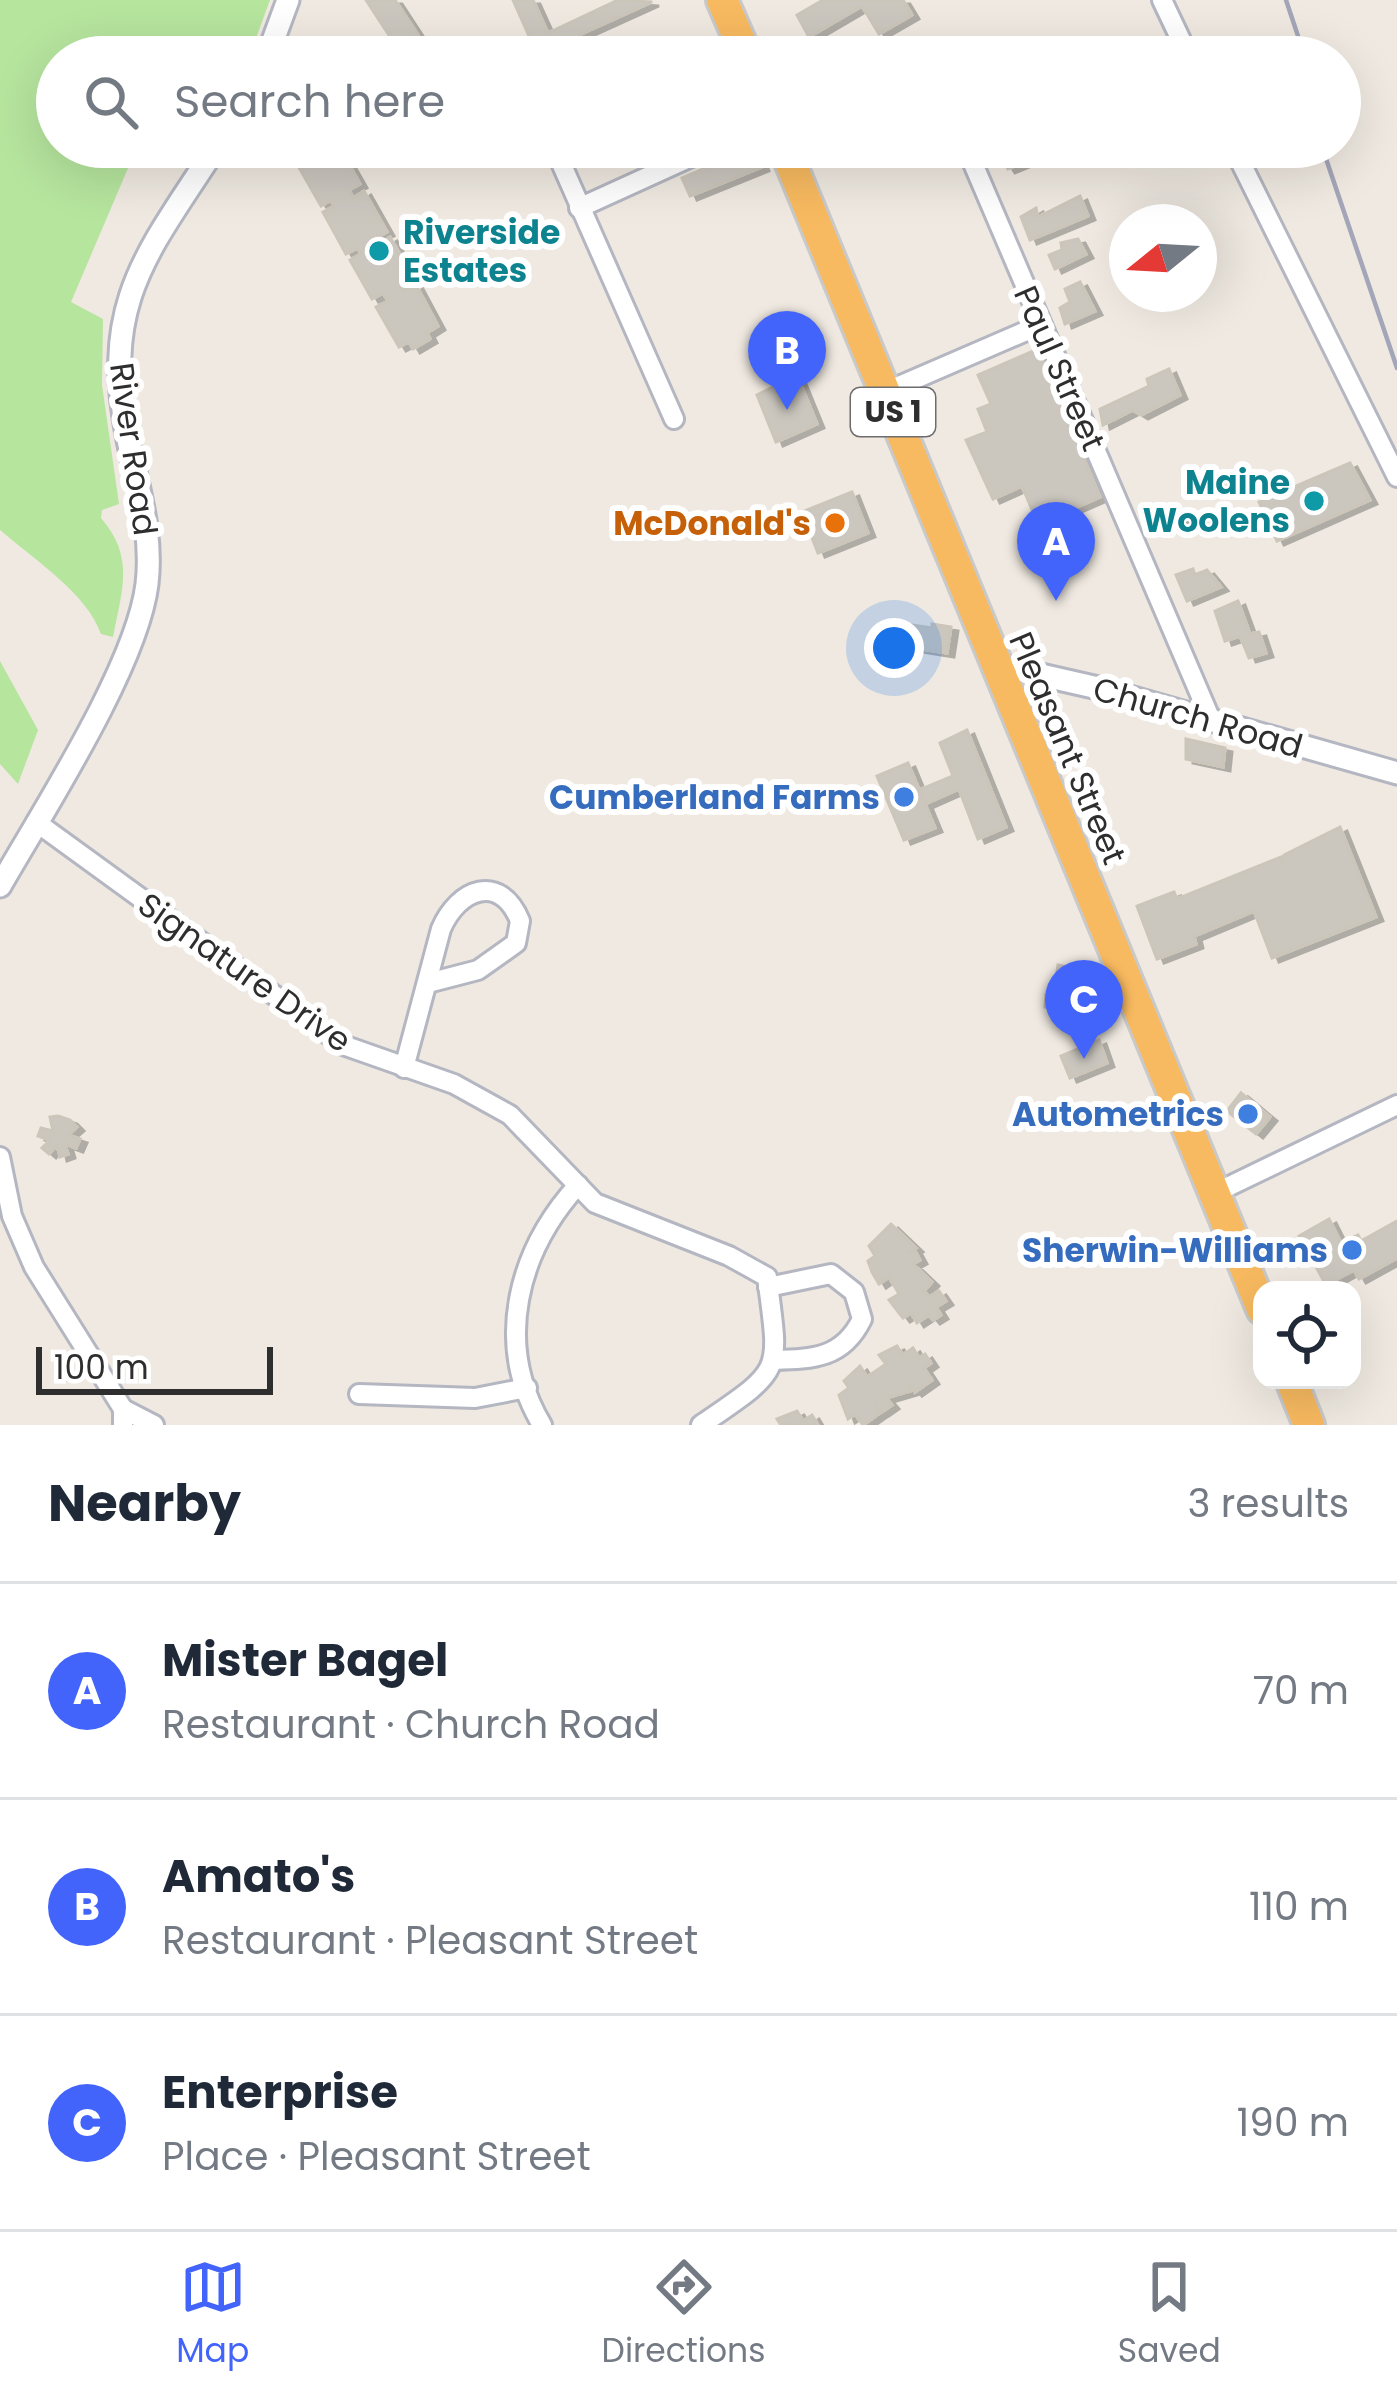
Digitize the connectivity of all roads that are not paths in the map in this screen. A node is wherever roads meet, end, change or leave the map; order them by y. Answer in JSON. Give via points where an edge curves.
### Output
{"nodes":[{"id":1,"x":288,"y":0,"type":"edge"},
{"id":2,"x":722,"y":0,"type":"edge"},
{"id":3,"x":1162,"y":0,"type":"edge"},
{"id":4,"x":275,"y":36,"type":"edge"},
{"id":5,"x":738,"y":36,"type":"edge"},
{"id":6,"x":1179,"y":36,"type":"edge"},
{"id":7,"x":202,"y":168,"type":"edge"},
{"id":8,"x":563,"y":168,"type":"edge"},
{"id":9,"x":667,"y":168,"type":"edge"},
{"id":10,"x":793,"y":168,"type":"edge"},
{"id":11,"x":975,"y":168,"type":"edge"},
{"id":12,"x":1243,"y":168,"type":"edge"},
{"id":13,"x":579,"y":208,"type":"junction"},
{"id":14,"x":1040,"y":325,"type":"junction"},
{"id":15,"x":885,"y":392,"type":"junction"},
{"id":16,"x":674,"y":418,"type":"dead end"},
{"id":17,"x":1397,"y":477,"type":"edge"},
{"id":18,"x":1000,"y":679,"type":"junction"},
{"id":19,"x":1211,"y":721,"type":"junction"},
{"id":20,"x":1397,"y":773,"type":"edge"},
{"id":21,"x":36,"y":823,"type":"junction"},
{"id":22,"x":0,"y":886,"type":"edge"},
{"id":23,"x":428,"y":983,"type":"junction"},
{"id":24,"x":404,"y":1068,"type":"junction"},
{"id":25,"x":1397,"y":1105,"type":"edge"},
{"id":26,"x":0,"y":1157,"type":"edge"},
{"id":27,"x":578,"y":1185,"type":"junction"},
{"id":28,"x":1215,"y":1192,"type":"junction"},
{"id":29,"x":768,"y":1287,"type":"junction"},
{"id":30,"x":1253,"y":1287,"type":"edge"},
{"id":31,"x":774,"y":1360,"type":"junction"},
{"id":32,"x":527,"y":1388,"type":"junction"},
{"id":33,"x":1295,"y":1389,"type":"edge"},
{"id":34,"x":359,"y":1394,"type":"dead end"},
{"id":35,"x":123,"y":1417,"type":"edge"},
{"id":36,"x":154,"y":1425,"type":"edge"},
{"id":37,"x":542,"y":1425,"type":"edge"},
{"id":38,"x":701,"y":1425,"type":"edge"},
{"id":39,"x":1309,"y":1425,"type":"edge"}],
"edges":[{"from":1,"to":4,"type":"street"},
{"from":2,"to":5,"type":"highway"},
{"from":3,"to":6,"type":"street"},
{"from":7,"to":21,"type":"street","name":"River Road","via":[[146,254],[121,325],[121,398],[148,544],[143,603],[115,675]]},
{"from":8,"to":13,"type":"street"},
{"from":9,"to":13,"type":"street"},
{"from":10,"to":15,"type":"highway","name":"Pleasant Street","number":"US 1"},
{"from":11,"to":14,"type":"street","name":"Paul Street"},
{"from":12,"to":17,"type":"street"},
{"from":13,"to":16,"type":"street"},
{"from":14,"to":15,"type":"street"},
{"from":14,"to":19,"type":"street","name":"Paul Street"},
{"from":15,"to":18,"type":"highway","name":"Pleasant Street","number":"US 1"},
{"from":18,"to":19,"type":"street","name":"Church Road","via":[[1019,670]]},
{"from":18,"to":28,"type":"highway","name":"Pleasant Street","number":"US 1"},
{"from":19,"to":20,"type":"street","name":"Church Road"},
{"from":21,"to":22,"type":"street","name":"River Road"},
{"from":21,"to":24,"type":"street","name":"Signature Drive","via":[[343,1045]]},
{"from":23,"to":23,"type":"street","via":[[457,900],[484,888],[501,893],[520,921],[516,944],[478,970]]},
{"from":23,"to":24,"type":"street"},
{"from":24,"to":27,"type":"street","name":"Signature Drive","via":[[510,1115]]},
{"from":25,"to":28,"type":"street"},
{"from":26,"to":35,"type":"street","via":[[34,1267]]},
{"from":27,"to":29,"type":"street","name":"Signature Drive","via":[[595,1203],[729,1256],[767,1277]]},
{"from":27,"to":32,"type":"street","via":[[547,1219],[519,1290],[516,1354]]},
{"from":28,"to":30,"type":"highway","name":"Pleasant Street","number":"US 1"},
{"from":29,"to":31,"type":"street"},
{"from":29,"to":31,"type":"street","via":[[831,1274],[854,1292],[862,1319],[837,1352]]},
{"from":31,"to":38,"type":"street","via":[[760,1384]]},
{"from":32,"to":34,"type":"street","via":[[475,1398]]},
{"from":32,"to":37,"type":"street"},
{"from":33,"to":39,"type":"highway"},
{"from":35,"to":36,"type":"street"}]}
